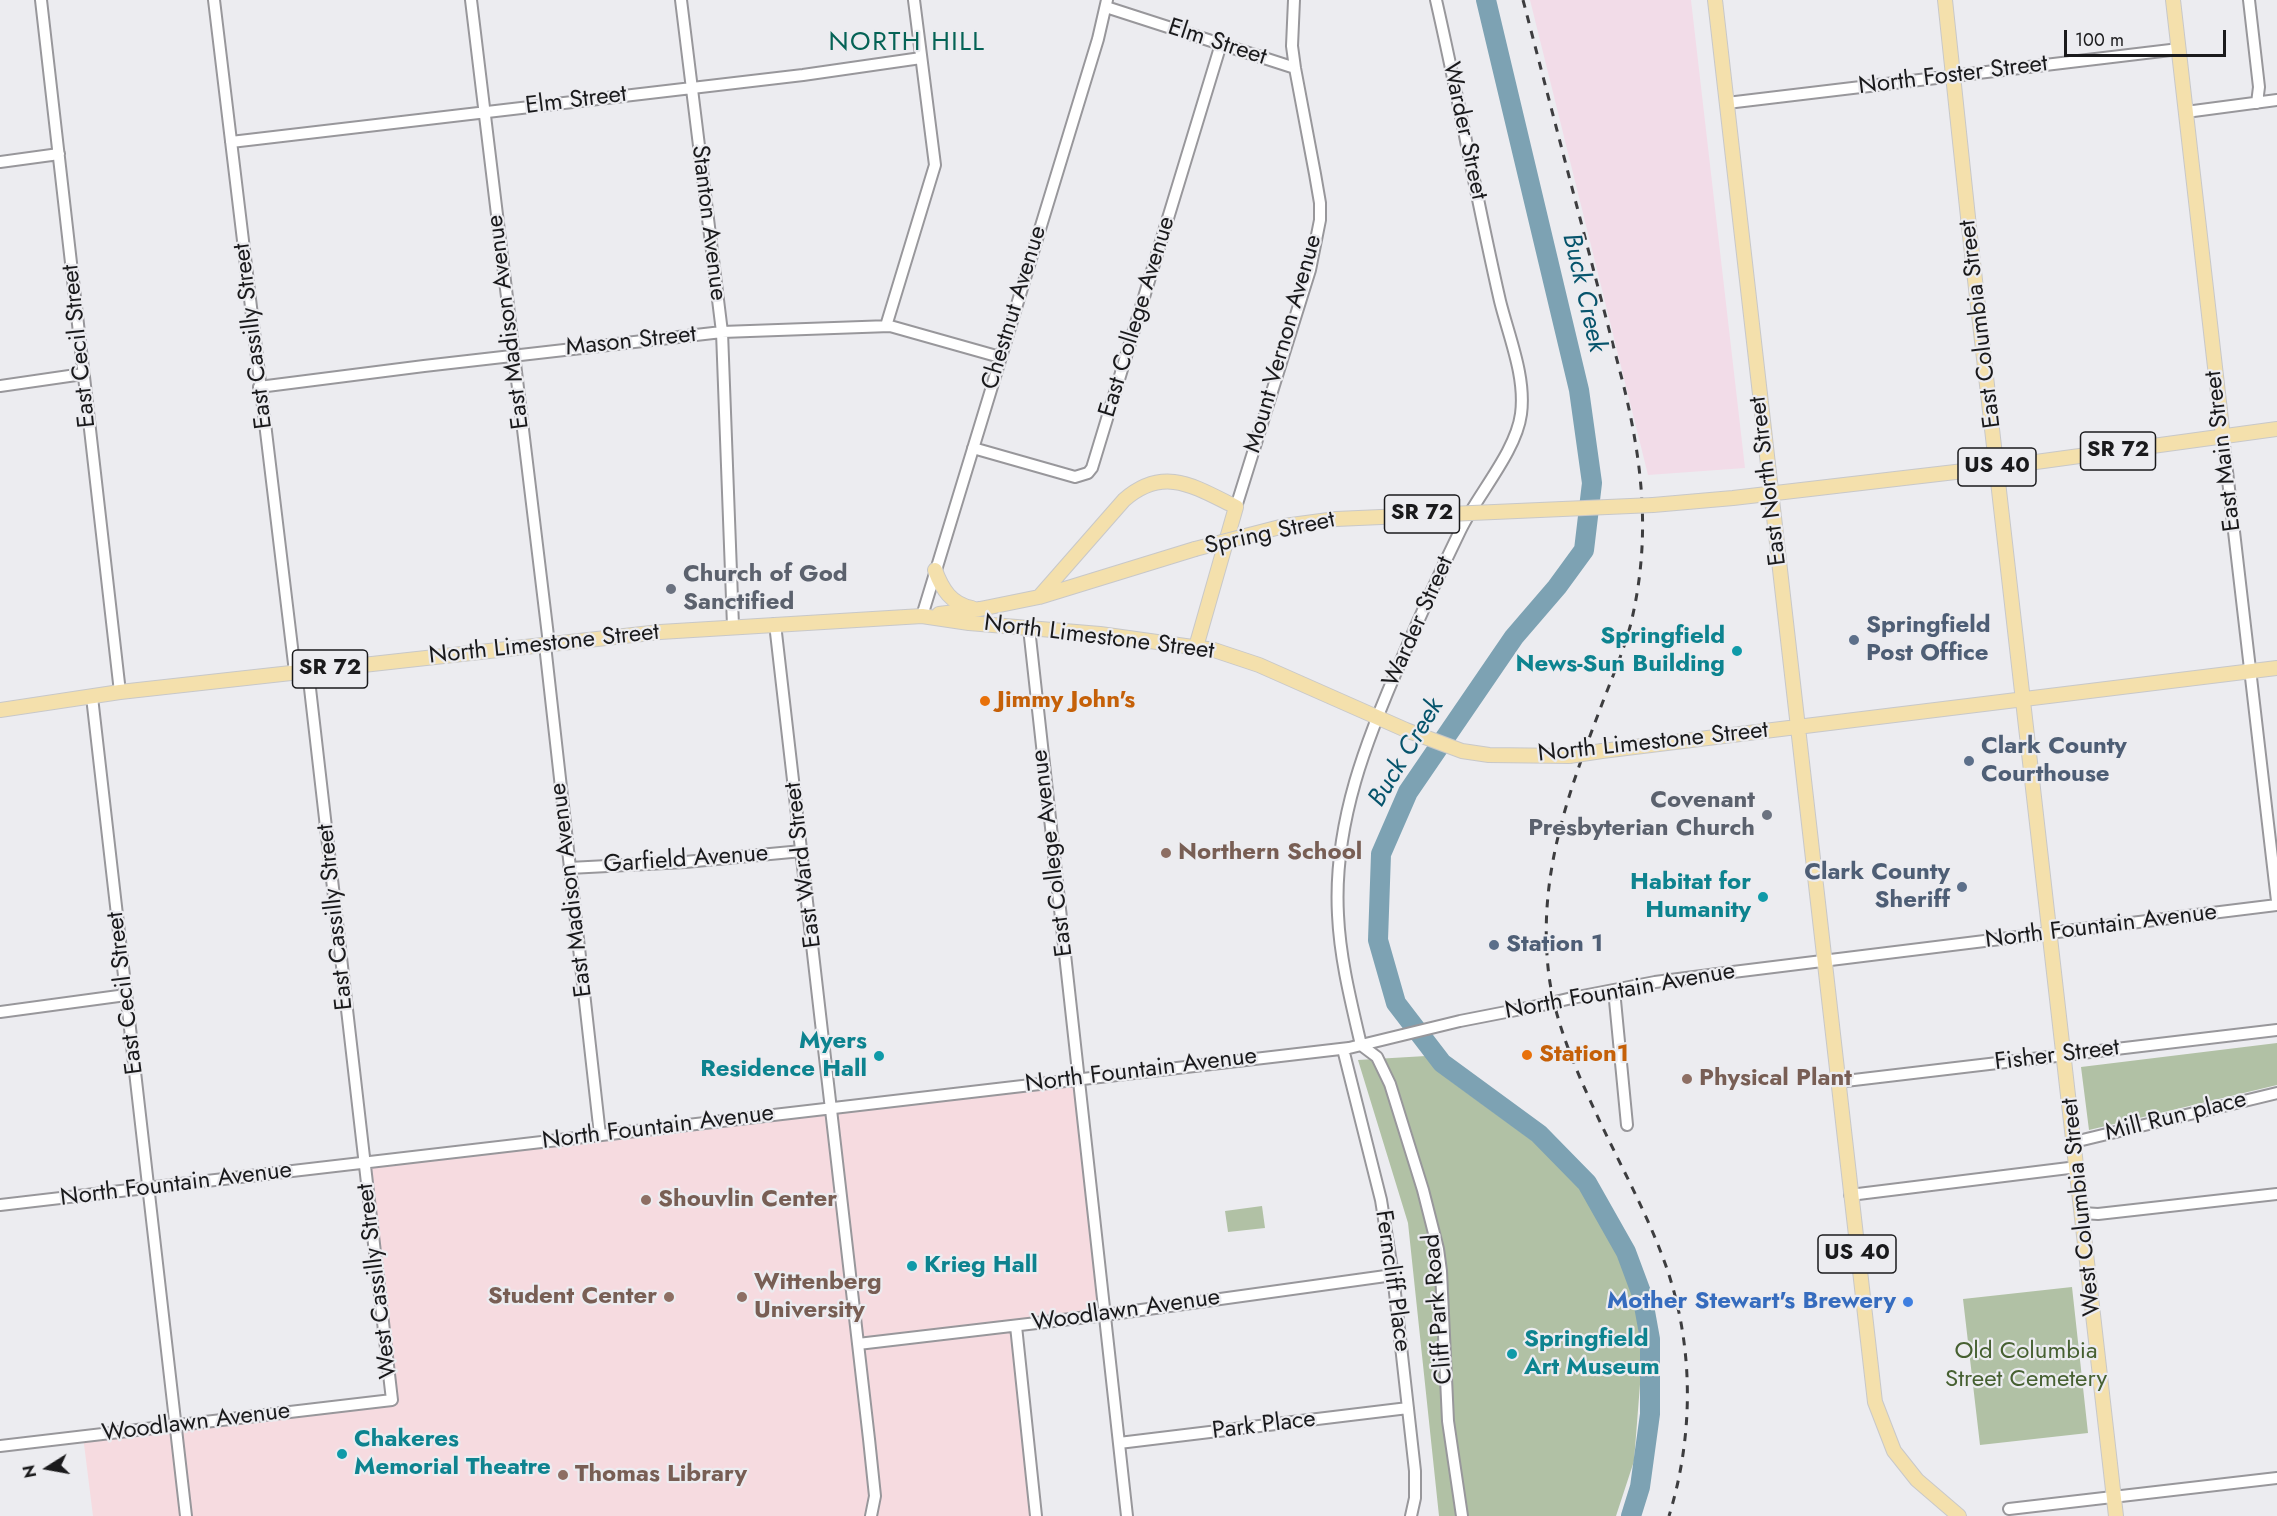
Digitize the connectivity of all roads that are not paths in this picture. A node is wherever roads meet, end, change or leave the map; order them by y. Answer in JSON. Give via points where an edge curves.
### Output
{"nodes":[{"id":1,"x":41,"y":0,"type":"edge"},
{"id":2,"x":214,"y":0,"type":"edge"},
{"id":3,"x":471,"y":0,"type":"edge"},
{"id":4,"x":681,"y":0,"type":"edge"},
{"id":5,"x":914,"y":0,"type":"edge"},
{"id":6,"x":1294,"y":0,"type":"edge"},
{"id":7,"x":1436,"y":0,"type":"edge"},
{"id":8,"x":1715,"y":0,"type":"edge"},
{"id":9,"x":1946,"y":0,"type":"edge"},
{"id":10,"x":2173,"y":0,"type":"edge"},
{"id":11,"x":2249,"y":0,"type":"edge"},
{"id":12,"x":1104,"y":3,"type":"edge"},
{"id":13,"x":1221,"y":44,"type":"junction"},
{"id":14,"x":2179,"y":49,"type":"junction"},
{"id":15,"x":921,"y":58,"type":"junction"},
{"id":16,"x":1295,"y":68,"type":"junction"},
{"id":17,"x":1954,"y":76,"type":"junction"},
{"id":18,"x":691,"y":87,"type":"junction"},
{"id":19,"x":2277,"y":100,"type":"edge"},
{"id":20,"x":1727,"y":103,"type":"junction"},
{"id":21,"x":2257,"y":103,"type":"junction"},
{"id":22,"x":484,"y":112,"type":"junction"},
{"id":23,"x":2186,"y":112,"type":"junction"},
{"id":24,"x":231,"y":142,"type":"junction"},
{"id":25,"x":58,"y":154,"type":"junction"},
{"id":26,"x":0,"y":162,"type":"edge"},
{"id":27,"x":886,"y":326,"type":"junction"},
{"id":28,"x":722,"y":332,"type":"junction"},
{"id":29,"x":513,"y":356,"type":"junction"},
{"id":30,"x":1000,"y":357,"type":"junction"},
{"id":31,"x":83,"y":374,"type":"junction"},
{"id":32,"x":0,"y":386,"type":"edge"},
{"id":33,"x":259,"y":387,"type":"junction"},
{"id":34,"x":2277,"y":429,"type":"edge"},
{"id":35,"x":2223,"y":437,"type":"junction"},
{"id":36,"x":973,"y":448,"type":"junction"},
{"id":37,"x":1771,"y":493,"type":"junction"},
{"id":38,"x":1236,"y":507,"type":"junction"},
{"id":39,"x":936,"y":570,"type":"junction"},
{"id":40,"x":1039,"y":597,"type":"junction"},
{"id":41,"x":980,"y":609,"type":"junction"},
{"id":42,"x":922,"y":616,"type":"junction"},
{"id":43,"x":775,"y":624,"type":"junction"},
{"id":44,"x":733,"y":626,"type":"junction"},
{"id":45,"x":1029,"y":628,"type":"junction"},
{"id":46,"x":547,"y":645,"type":"junction"},
{"id":47,"x":1196,"y":647,"type":"junction"},
{"id":48,"x":2277,"y":668,"type":"edge"},
{"id":49,"x":302,"y":671,"type":"junction"},
{"id":50,"x":2250,"y":671,"type":"junction"},
{"id":51,"x":120,"y":692,"type":"junction"},
{"id":52,"x":92,"y":697,"type":"junction"},
{"id":53,"x":2024,"y":698,"type":"junction"},
{"id":54,"x":0,"y":710,"type":"edge"},
{"id":55,"x":1376,"y":717,"type":"junction"},
{"id":56,"x":1797,"y":727,"type":"junction"},
{"id":57,"x":802,"y":851,"type":"junction"},
{"id":58,"x":569,"y":868,"type":"junction"},
{"id":59,"x":2277,"y":903,"type":"edge"},
{"id":60,"x":2050,"y":933,"type":"junction"},
{"id":61,"x":1824,"y":962,"type":"junction"},
{"id":62,"x":1614,"y":990,"type":"junction"},
{"id":63,"x":126,"y":995,"type":"junction"},
{"id":64,"x":0,"y":1012,"type":"edge"},
{"id":65,"x":2277,"y":1030,"type":"edge"},
{"id":66,"x":1361,"y":1045,"type":"junction"},
{"id":67,"x":1343,"y":1049,"type":"junction"},
{"id":68,"x":2064,"y":1056,"type":"junction"},
{"id":69,"x":1079,"y":1078,"type":"junction"},
{"id":70,"x":1838,"y":1082,"type":"junction"},
{"id":71,"x":2277,"y":1093,"type":"edge"},
{"id":72,"x":832,"y":1107,"type":"junction"},
{"id":73,"x":1627,"y":1125,"type":"dead end"},
{"id":74,"x":600,"y":1135,"type":"junction"},
{"id":75,"x":2074,"y":1142,"type":"junction"},
{"id":76,"x":364,"y":1162,"type":"junction"},
{"id":77,"x":2077,"y":1167,"type":"junction"},
{"id":78,"x":148,"y":1189,"type":"junction"},
{"id":79,"x":2277,"y":1194,"type":"edge"},
{"id":80,"x":1850,"y":1196,"type":"junction"},
{"id":81,"x":0,"y":1205,"type":"edge"},
{"id":82,"x":2082,"y":1213,"type":"junction"},
{"id":83,"x":1393,"y":1275,"type":"junction"},
{"id":84,"x":1105,"y":1315,"type":"junction"},
{"id":85,"x":1016,"y":1326,"type":"junction"},
{"id":86,"x":858,"y":1344,"type":"junction"},
{"id":87,"x":392,"y":1400,"type":"joint"},
{"id":88,"x":1408,"y":1408,"type":"junction"},
{"id":89,"x":175,"y":1425,"type":"junction"},
{"id":90,"x":1119,"y":1443,"type":"junction"},
{"id":91,"x":0,"y":1446,"type":"edge"},
{"id":92,"x":2277,"y":1478,"type":"edge"},
{"id":93,"x":2114,"y":1498,"type":"junction"},
{"id":94,"x":2009,"y":1509,"type":"dead end"},
{"id":95,"x":186,"y":1516,"type":"edge"},
{"id":96,"x":871,"y":1516,"type":"edge"},
{"id":97,"x":1036,"y":1516,"type":"edge"},
{"id":98,"x":1127,"y":1516,"type":"edge"},
{"id":99,"x":1411,"y":1516,"type":"edge"},
{"id":100,"x":1462,"y":1516,"type":"edge"},
{"id":101,"x":1959,"y":1516,"type":"edge"},
{"id":102,"x":2116,"y":1516,"type":"edge"}],
"edges":[{"from":1,"to":25,"type":"street","name":"East Cecil Street"},
{"from":2,"to":24,"type":"street","name":"East Cassilly Street"},
{"from":3,"to":22,"type":"street","name":"East Madison Avenue"},
{"from":4,"to":18,"type":"street","name":"Stanton Avenue"},
{"from":5,"to":15,"type":"street"},
{"from":6,"to":16,"type":"street","name":"Mount Vernon Avenue"},
{"from":7,"to":55,"type":"street","name":"Warder Street","via":[[1519,377],[1521,413],[1511,443],[1462,527]]},
{"from":8,"to":20,"type":"main road","name":"East North Street","number":"US 40"},
{"from":9,"to":17,"type":"main road","name":"East Columbia Street","number":"US 40"},
{"from":10,"to":14,"type":"main road","name":"East Main Street"},
{"from":11,"to":21,"type":"street","via":[[2259,87]]},
{"from":12,"to":13,"type":"street","name":"Elm Street"},
{"from":12,"to":30,"type":"street","name":"Chestnut Avenue","via":[[1098,39]]},
{"from":13,"to":16,"type":"street","name":"Elm Street"},
{"from":13,"to":36,"type":"street","name":"East College Avenue","via":[[1092,468],[1075,477]]},
{"from":14,"to":17,"type":"street","name":"North Foster Street"},
{"from":14,"to":23,"type":"main road","name":"East Main Street"},
{"from":15,"to":18,"type":"street","name":"Elm Street"},
{"from":15,"to":27,"type":"street","via":[[935,165]]},
{"from":16,"to":38,"type":"street","name":"Mount Vernon Avenue","via":[[1320,203],[1317,242]]},
{"from":17,"to":20,"type":"street","name":"North Foster Street"},
{"from":17,"to":53,"type":"main road","name":"East Columbia Street","number":"US 40"},
{"from":18,"to":22,"type":"street","name":"Elm Street"},
{"from":18,"to":28,"type":"street","name":"Stanton Avenue"},
{"from":19,"to":21,"type":"street"},
{"from":20,"to":37,"type":"main road","name":"East North Street","number":"US 40"},
{"from":21,"to":23,"type":"street"},
{"from":22,"to":24,"type":"street","name":"Elm Street"},
{"from":22,"to":29,"type":"street","name":"East Madison Avenue"},
{"from":23,"to":35,"type":"main road","name":"East Main Street"},
{"from":24,"to":33,"type":"street","name":"East Cassilly Street"},
{"from":25,"to":26,"type":"street"},
{"from":25,"to":31,"type":"street","name":"East Cecil Street"},
{"from":27,"to":28,"type":"street","name":"Mason Street"},
{"from":27,"to":30,"type":"street","name":"Mason Street"},
{"from":28,"to":29,"type":"street","name":"Mason Street"},
{"from":28,"to":44,"type":"street","name":"Stanton Avenue"},
{"from":29,"to":33,"type":"street","name":"Mason Street"},
{"from":29,"to":46,"type":"street","name":"East Madison Avenue"},
{"from":30,"to":36,"type":"street","name":"Chestnut Avenue"},
{"from":31,"to":32,"type":"street"},
{"from":31,"to":51,"type":"street","name":"East Cecil Street"},
{"from":33,"to":49,"type":"street","name":"East Cassilly Street"},
{"from":34,"to":35,"type":"main road","number":"SR 72"},
{"from":35,"to":37,"type":"main road","number":"SR 72","bridge":true},
{"from":35,"to":50,"type":"street","name":"East Main Street"},
{"from":36,"to":39,"type":"street","name":"Chestnut Avenue"},
{"from":37,"to":40,"type":"main road","name":"Spring Street","number":"SR 72","bridge":true,"via":[[1653,505],[1336,519],[1284,526]]},
{"from":37,"to":56,"type":"main road","name":"East North Street","number":"US 40"},
{"from":38,"to":40,"type":"main road","via":[[1183,483],[1145,485],[1124,500]]},
{"from":38,"to":47,"type":"main road","name":"Mount Vernon Avenue"},
{"from":39,"to":41,"type":"main road","via":[[951,598],[962,606]]},
{"from":39,"to":42,"type":"street","name":"Chestnut Avenue"},
{"from":40,"to":41,"type":"main road","name":"Spring Street","number":"SR 72"},
{"from":41,"to":42,"type":"main road","name":"Spring Street","number":"SR 72"},
{"from":42,"to":43,"type":"main road","name":"North Limestone Street","number":"SR 72"},
{"from":42,"to":45,"type":"main road","name":"North Limestone Street"},
{"from":43,"to":44,"type":"main road","name":"North Limestone Street","number":"SR 72"},
{"from":43,"to":57,"type":"street","name":"East Ward Street"},
{"from":44,"to":46,"type":"main road","name":"North Limestone Street","number":"SR 72"},
{"from":45,"to":47,"type":"main road","name":"North Limestone Street"},
{"from":45,"to":69,"type":"street","name":"East College Avenue"},
{"from":46,"to":49,"type":"main road","name":"North Limestone Street","number":"SR 72"},
{"from":46,"to":58,"type":"street","name":"East Madison Avenue"},
{"from":47,"to":55,"type":"main road","name":"North Limestone Street","via":[[1259,665]]},
{"from":48,"to":50,"type":"main road","name":"North Limestone Street"},
{"from":49,"to":51,"type":"main road","name":"North Limestone Street","number":"SR 72"},
{"from":49,"to":76,"type":"street","name":"East Cassilly Street"},
{"from":50,"to":53,"type":"main road","name":"North Limestone Street"},
{"from":50,"to":59,"type":"street","name":"East Main Street"},
{"from":51,"to":52,"type":"main road","name":"North Limestone Street","number":"SR 72"},
{"from":52,"to":54,"type":"main road","name":"North Limestone Street","number":"SR 72"},
{"from":52,"to":63,"type":"street","name":"East Cecil Street"},
{"from":53,"to":56,"type":"main road","name":"North Limestone Street"},
{"from":53,"to":60,"type":"main road","name":"East Columbia Street","number":"US 40"},
{"from":55,"to":56,"type":"main road","name":"North Limestone Street","bridge":true,"via":[[1462,751],[1487,755],[1569,756]]},
{"from":55,"to":66,"type":"street","name":"Warder Street","via":[[1354,781],[1339,858],[1340,942]]},
{"from":56,"to":61,"type":"main road","name":"East North Street","number":"US 40"},
{"from":57,"to":58,"type":"street","name":"Garfield Avenue"},
{"from":57,"to":72,"type":"street","name":"East Ward Street"},
{"from":58,"to":74,"type":"street","name":"East Madison Avenue"},
{"from":59,"to":60,"type":"street","name":"North Fountain Avenue"},
{"from":60,"to":61,"type":"street","name":"North Fountain Avenue"},
{"from":60,"to":68,"type":"main road","name":"West Columbia Street","number":"US 40"},
{"from":61,"to":62,"type":"street","name":"North Fountain Avenue"},
{"from":61,"to":70,"type":"main road","number":"US 40"},
{"from":62,"to":66,"type":"street","name":"North Fountain Avenue","bridge":true},
{"from":62,"to":73,"type":"street"},
{"from":63,"to":64,"type":"street"},
{"from":63,"to":78,"type":"street","name":"East Cecil Street"},
{"from":65,"to":68,"type":"street","name":"Fisher Street"},
{"from":66,"to":67,"type":"street","name":"North Fountain Avenue"},
{"from":66,"to":100,"type":"street","name":"Cliff Park Road","via":[[1377,1057],[1389,1084],[1438,1248],[1448,1421]]},
{"from":67,"to":69,"type":"street","name":"North Fountain Avenue"},
{"from":67,"to":83,"type":"street","name":"Ferncliff Place","via":[[1381,1200]]},
{"from":68,"to":70,"type":"street","name":"Fisher Street"},
{"from":68,"to":75,"type":"main road","name":"West Columbia Street","number":"US 40"},
{"from":69,"to":72,"type":"street","name":"North Fountain Avenue"},
{"from":69,"to":84,"type":"street","name":"East College Avenue"},
{"from":70,"to":80,"type":"main road","number":"US 40"},
{"from":71,"to":75,"type":"street","name":"Mill Run place"},
{"from":72,"to":74,"type":"street","name":"North Fountain Avenue"},
{"from":72,"to":86,"type":"street","name":"East Ward Street"},
{"from":74,"to":76,"type":"street","name":"North Fountain Avenue"},
{"from":75,"to":77,"type":"main road","name":"West Columbia Street","number":"US 40"},
{"from":76,"to":78,"type":"street","name":"North Fountain Avenue"},
{"from":76,"to":87,"type":"street","name":"West Cassilly Street"},
{"from":77,"to":80,"type":"street"},
{"from":77,"to":82,"type":"main road","name":"West Columbia Street","number":"US 40"},
{"from":78,"to":81,"type":"street","name":"North Fountain Avenue"},
{"from":78,"to":89,"type":"street","name":"East Cecil Street"},
{"from":79,"to":82,"type":"street"},
{"from":80,"to":101,"type":"main road","number":"US 40","via":[[1875,1402],[1894,1450],[1917,1480]]},
{"from":82,"to":93,"type":"main road","name":"West Columbia Street","number":"US 40"},
{"from":83,"to":84,"type":"street","name":"Woodlawn Avenue"},
{"from":83,"to":88,"type":"street","name":"Ferncliff Place"},
{"from":84,"to":85,"type":"street","name":"Woodlawn Avenue"},
{"from":84,"to":90,"type":"street","name":"East College Avenue"},
{"from":85,"to":86,"type":"street","name":"Woodlawn Avenue"},
{"from":85,"to":97,"type":"street"},
{"from":86,"to":96,"type":"street","name":"East Ward Street","via":[[875,1496]]},
{"from":87,"to":89,"type":"street","name":"Woodlawn Avenue"},
{"from":88,"to":90,"type":"street","name":"Park Place"},
{"from":88,"to":99,"type":"street","name":"Ferncliff Place","via":[[1416,1471]]},
{"from":89,"to":91,"type":"street","name":"Woodlawn Avenue"},
{"from":89,"to":95,"type":"street","name":"East Cecil Street"},
{"from":90,"to":98,"type":"street","name":"East College Avenue"},
{"from":92,"to":93,"type":"street"},
{"from":93,"to":94,"type":"street"},
{"from":93,"to":102,"type":"main road","name":"West Columbia Street","number":"US 40"}]}
